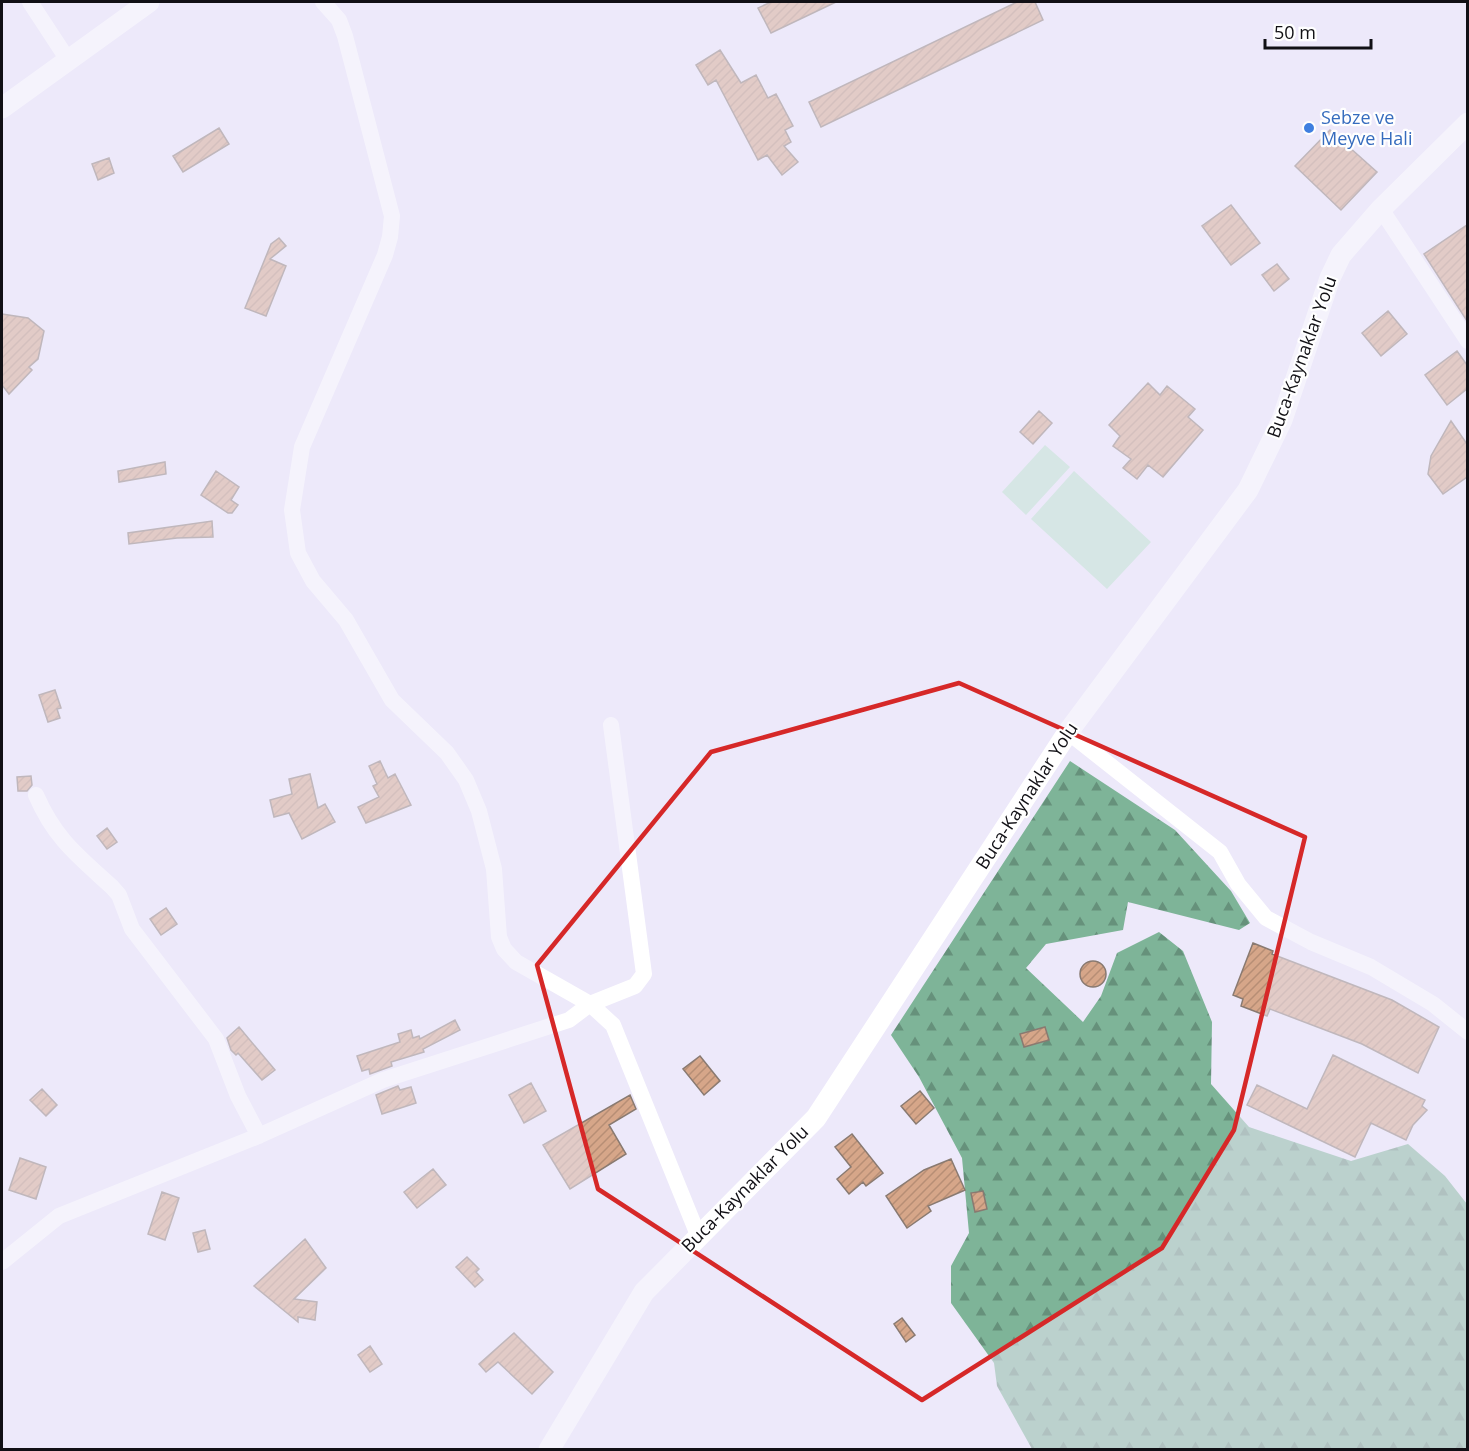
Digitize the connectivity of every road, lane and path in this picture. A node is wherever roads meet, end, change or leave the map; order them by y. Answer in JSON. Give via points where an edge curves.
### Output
{"nodes":[{"id":1,"x":30,"y":2,"type":"edge"},
{"id":2,"x":149,"y":2,"type":"edge"},
{"id":3,"x":323,"y":2,"type":"edge"},
{"id":4,"x":68,"y":60,"type":"junction"},
{"id":5,"x":2,"y":108,"type":"edge"},
{"id":6,"x":1467,"y":123,"type":"edge"},
{"id":7,"x":1381,"y":209,"type":"junction"},
{"id":8,"x":1467,"y":341,"type":"edge"},
{"id":9,"x":611,"y":725,"type":"dead end"},
{"id":10,"x":1068,"y":732,"type":"junction"},
{"id":11,"x":36,"y":795,"type":"dead end"},
{"id":12,"x":590,"y":1004,"type":"junction"},
{"id":13,"x":1467,"y":1032,"type":"edge"},
{"id":14,"x":259,"y":1136,"type":"junction"},
{"id":15,"x":698,"y":1235,"type":"junction"},
{"id":16,"x":2,"y":1262,"type":"edge"},
{"id":17,"x":549,"y":1449,"type":"edge"}],
"edges":[{"from":1,"to":4,"type":"street"},
{"from":2,"to":4,"type":"street"},
{"from":3,"to":12,"type":"street","via":[[339,20],[345,36],[392,216],[385,255],[302,447],[292,510],[298,553],[312,581],[346,620],[392,700],[447,753],[466,780],[479,811],[494,869],[504,949],[516,962]]},
{"from":4,"to":5,"type":"street"},
{"from":6,"to":7,"type":"street","name":"Buca-Kaynaklar Yolu"},
{"from":7,"to":8,"type":"street"},
{"from":7,"to":10,"type":"street","name":"Buca-Kaynaklar Yolu","via":[[1341,255],[1330,278],[1282,420],[1248,490]]},
{"from":9,"to":12,"type":"street","via":[[644,974],[635,986]]},
{"from":10,"to":13,"type":"street","via":[[1220,852],[1238,884],[1266,918],[1371,967],[1433,1004]]},
{"from":10,"to":15,"type":"street","name":"Buca-Kaynaklar Yolu","via":[[816,1118]]},
{"from":11,"to":14,"type":"street","via":[[64,844],[112,887],[132,929],[200,1014],[216,1039]]},
{"from":12,"to":14,"type":"street","via":[[569,1020],[383,1080]]},
{"from":12,"to":15,"type":"street","via":[[613,1025]]},
{"from":14,"to":16,"type":"street","via":[[59,1216]]},
{"from":15,"to":17,"type":"street","name":"Buca-Kaynaklar Yolu","via":[[644,1292]]}]}
